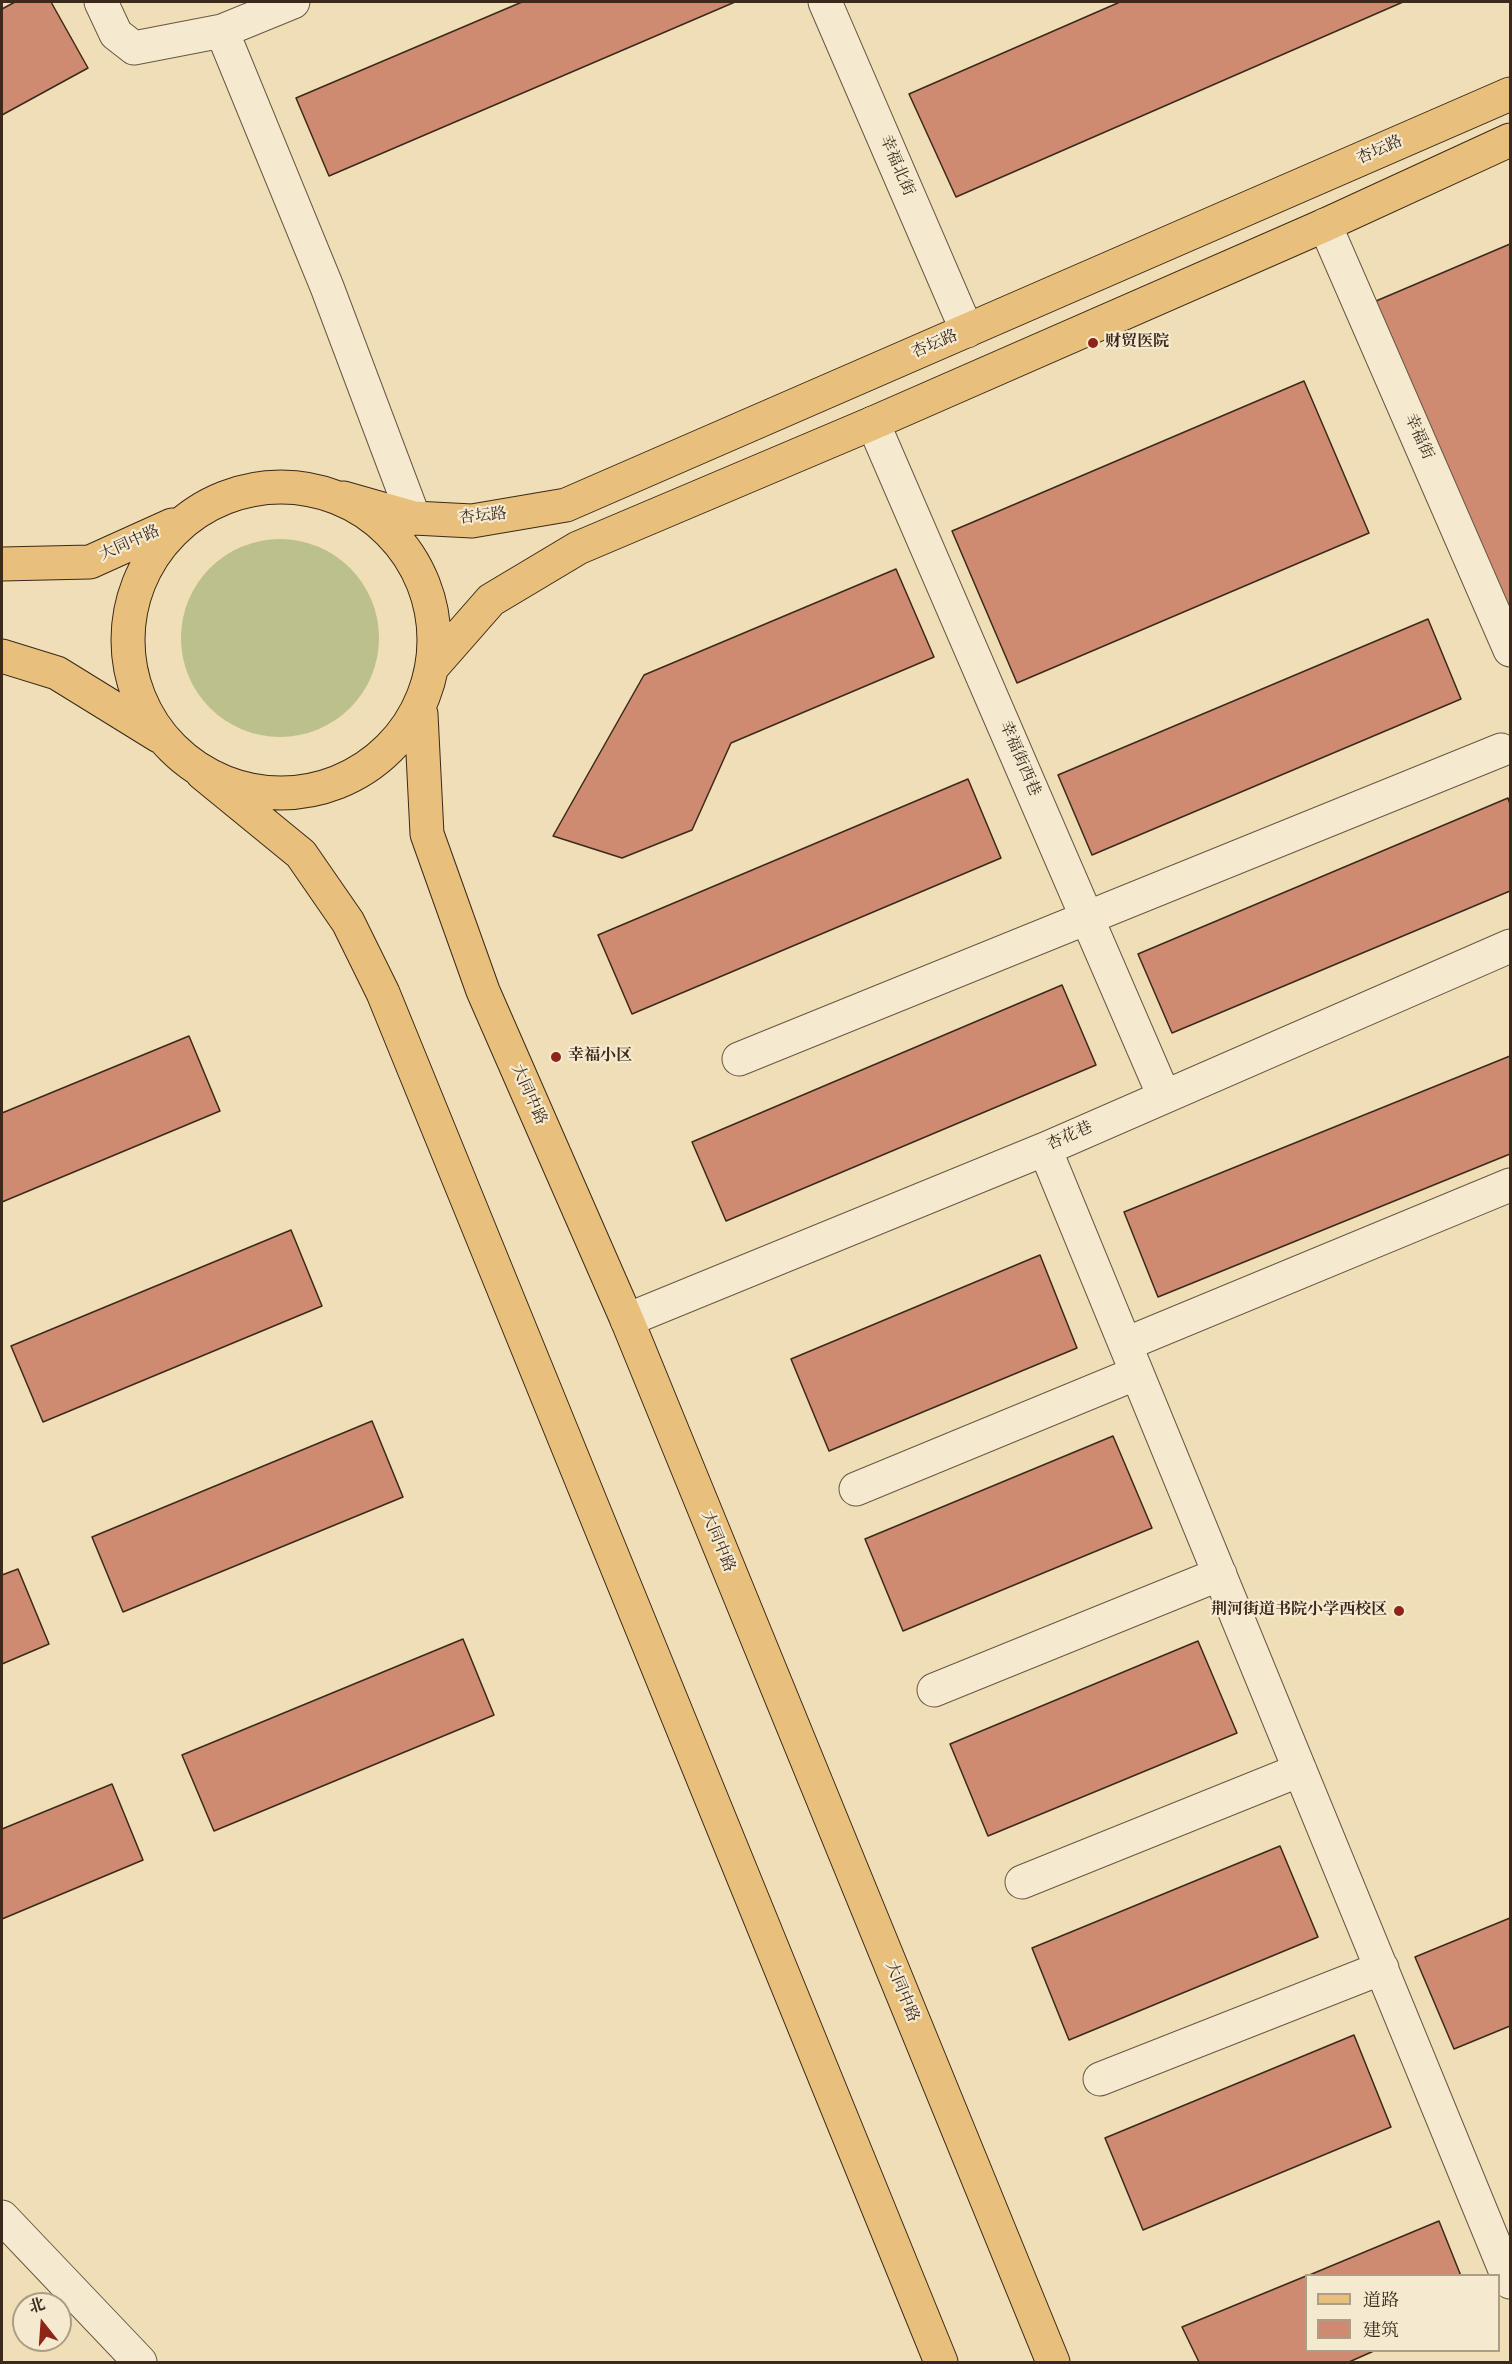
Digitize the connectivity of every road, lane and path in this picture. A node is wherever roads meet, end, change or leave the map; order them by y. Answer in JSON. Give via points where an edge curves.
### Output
{"nodes":[{"id":1,"x":101,"y":2,"type":"edge"},
{"id":2,"x":293,"y":2,"type":"edge"},
{"id":3,"x":825,"y":2,"type":"edge"},
{"id":4,"x":222,"y":31,"type":"junction"},
{"id":5,"x":1510,"y":94,"type":"edge"},
{"id":6,"x":1510,"y":140,"type":"edge"},
{"id":7,"x":1325,"y":225,"type":"junction"},
{"id":8,"x":967,"y":331,"type":"junction"},
{"id":9,"x":873,"y":423,"type":"junction"},
{"id":10,"x":344,"y":498,"type":"junction"},
{"id":11,"x":414,"y":518,"type":"junction"},
{"id":12,"x":185,"y":519,"type":"junction"},
{"id":13,"x":2,"y":564,"type":"edge"},
{"id":14,"x":1510,"y":650,"type":"edge"},
{"id":15,"x":2,"y":656,"type":"edge"},
{"id":16,"x":434,"y":665,"type":"junction"},
{"id":17,"x":421,"y":714,"type":"junction"},
{"id":18,"x":161,"y":737,"type":"junction"},
{"id":19,"x":1501,"y":750,"type":"dead end"},
{"id":20,"x":202,"y":773,"type":"junction"},
{"id":21,"x":1088,"y":916,"type":"junction"},
{"id":22,"x":1510,"y":946,"type":"edge"},
{"id":23,"x":739,"y":1059,"type":"dead end"},
{"id":24,"x":1164,"y":1096,"type":"junction"},
{"id":25,"x":1045,"y":1149,"type":"junction"},
{"id":26,"x":1510,"y":1185,"type":"edge"},
{"id":27,"x":627,"y":1320,"type":"junction"},
{"id":28,"x":1131,"y":1358,"type":"junction"},
{"id":29,"x":856,"y":1489,"type":"dead end"},
{"id":30,"x":1220,"y":1574,"type":"junction"},
{"id":31,"x":934,"y":1690,"type":"dead end"},
{"id":32,"x":1300,"y":1770,"type":"junction"},
{"id":33,"x":1022,"y":1882,"type":"dead end"},
{"id":34,"x":1382,"y":1968,"type":"junction"},
{"id":35,"x":1100,"y":2079,"type":"dead end"},
{"id":36,"x":2,"y":2217,"type":"edge"},
{"id":37,"x":1510,"y":2282,"type":"edge"},
{"id":38,"x":140,"y":2362,"type":"edge"},
{"id":39,"x":941,"y":2362,"type":"edge"},
{"id":40,"x":1053,"y":2362,"type":"edge"}],
"edges":[{"from":1,"to":4,"type":"street","via":[[116,34],[134,48]]},
{"from":2,"to":4,"type":"street"},
{"from":3,"to":8,"type":"street","name":"幸福北街"},
{"from":4,"to":11,"type":"street","via":[[327,287]]},
{"from":5,"to":8,"type":"main road","name":"杏坛路"},
{"from":6,"to":7,"type":"main road"},
{"from":7,"to":9,"type":"main road"},
{"from":7,"to":14,"type":"street","name":"幸福街"},
{"from":8,"to":11,"type":"main road","name":"杏坛路","via":[[566,505],[472,521]]},
{"from":9,"to":16,"type":"main road","via":[[578,548],[491,600]]},
{"from":9,"to":21,"type":"street","name":"幸福街西巷"},
{"from":10,"to":11,"type":"main road","name":"杏坛路"},
{"from":10,"to":12,"type":"main road","name":"杏坛路","via":[[301,486],[246,488],[215,499]]},
{"from":10,"to":16,"type":"main road","via":[[401,542],[433,611]]},
{"from":12,"to":13,"type":"main road","name":"大同中路","via":[[90,562]]},
{"from":12,"to":18,"type":"main road","via":[[152,554],[130,604],[126,637],[134,691]]},
{"from":15,"to":18,"type":"main road","via":[[57,673]]},
{"from":16,"to":17,"type":"main road"},
{"from":17,"to":20,"type":"main road","via":[[378,760],[331,786],[291,793],[237,788]]},
{"from":17,"to":27,"type":"main road","name":"大同中路","via":[[427,834],[483,991]]},
{"from":18,"to":20,"type":"main road"},
{"from":19,"to":21,"type":"street"},
{"from":20,"to":39,"type":"main road","via":[[301,854],[348,922],[383,993]]},
{"from":21,"to":23,"type":"street"},
{"from":21,"to":24,"type":"street","name":"幸福街西巷"},
{"from":22,"to":24,"type":"street","name":"杏花巷"},
{"from":24,"to":25,"type":"street","name":"杏花巷"},
{"from":25,"to":27,"type":"street","name":"杏花巷"},
{"from":25,"to":28,"type":"street"},
{"from":26,"to":28,"type":"street"},
{"from":27,"to":40,"type":"main road","name":"大同中路"},
{"from":28,"to":29,"type":"street"},
{"from":28,"to":30,"type":"street"},
{"from":30,"to":31,"type":"street"},
{"from":30,"to":32,"type":"street"},
{"from":32,"to":33,"type":"street"},
{"from":32,"to":34,"type":"street"},
{"from":34,"to":35,"type":"street"},
{"from":34,"to":37,"type":"street"},
{"from":36,"to":38,"type":"street"}]}
